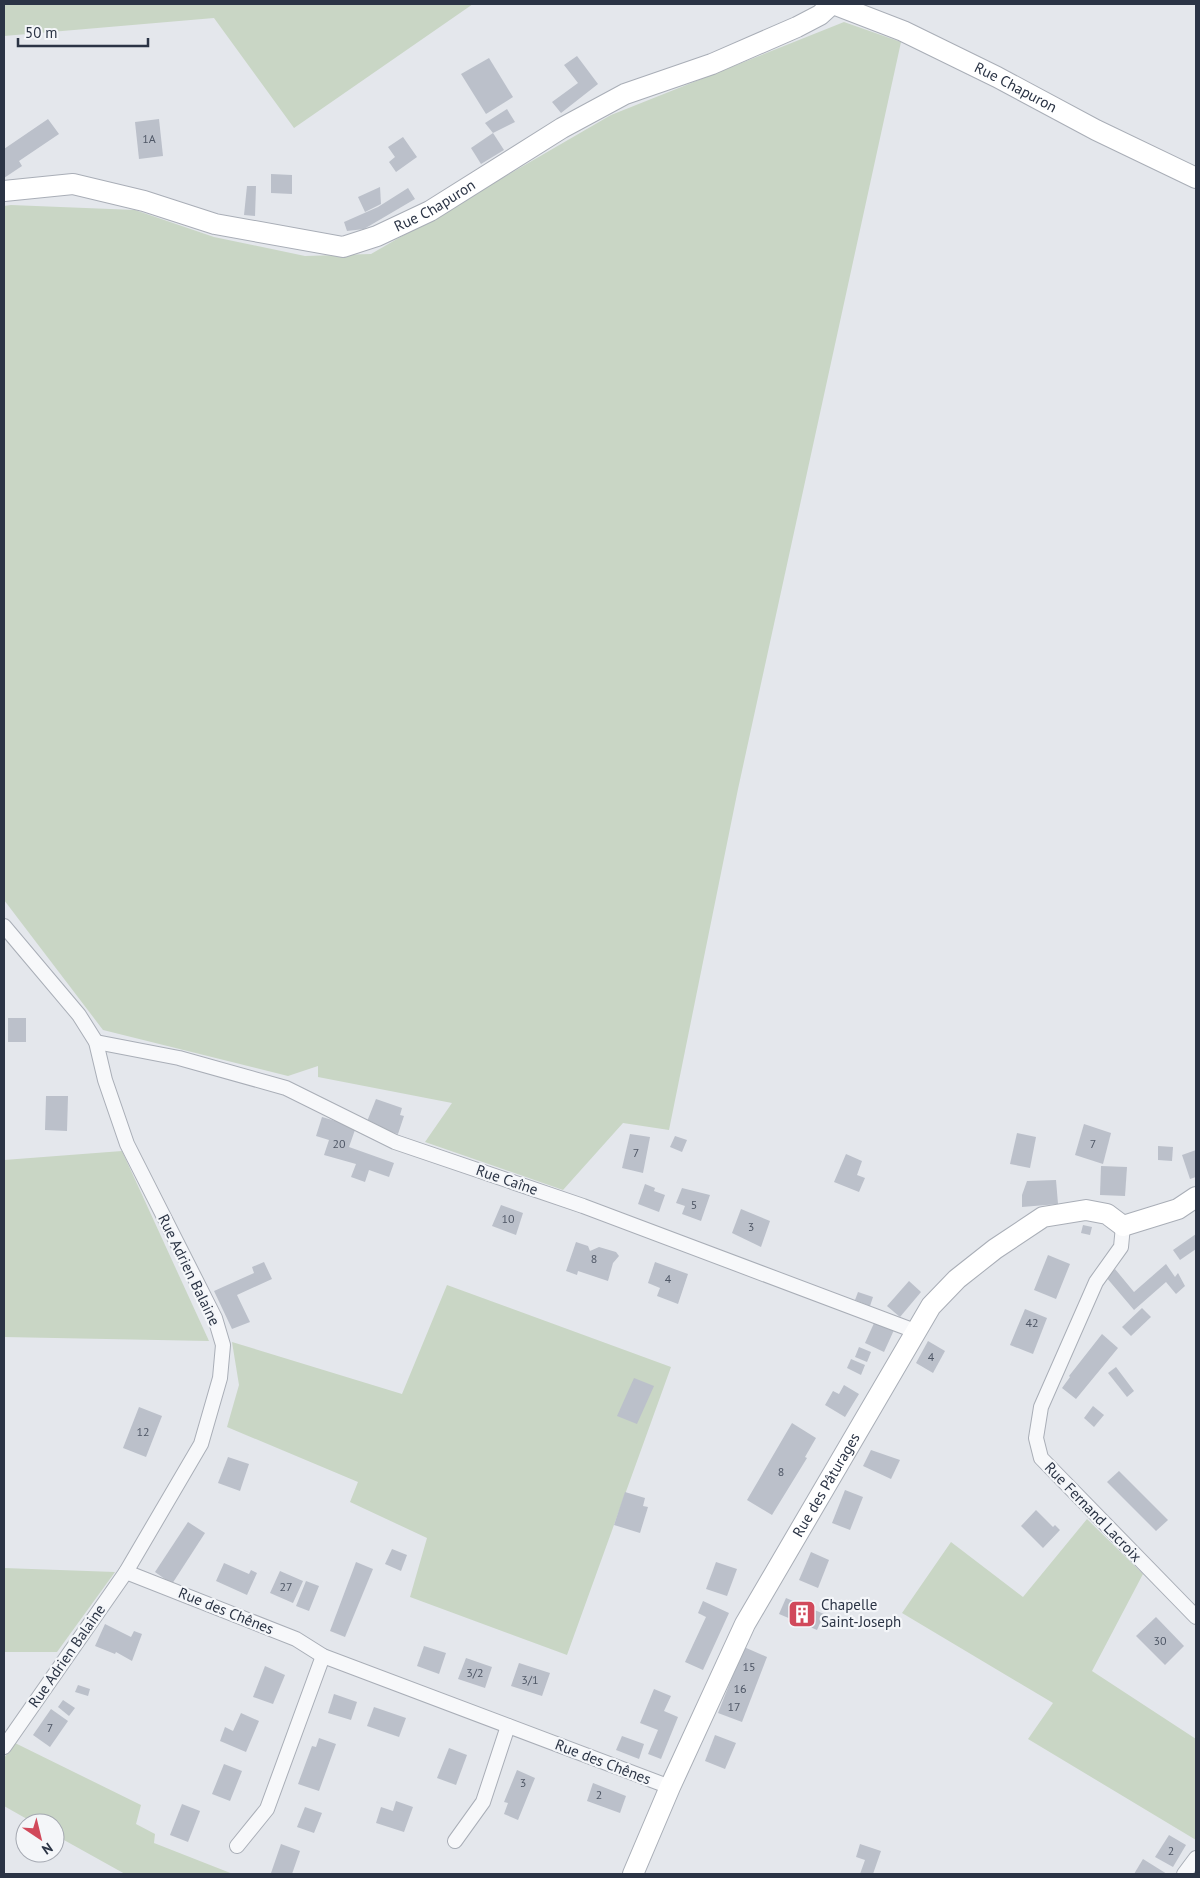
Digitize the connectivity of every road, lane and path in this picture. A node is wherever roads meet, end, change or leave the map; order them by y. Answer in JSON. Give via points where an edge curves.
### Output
{"nodes":[{"id":1,"x":832,"y":4,"type":"edge"},
{"id":2,"x":1196,"y":178,"type":"edge"},
{"id":3,"x":4,"y":191,"type":"edge"},
{"id":4,"x":4,"y":926,"type":"edge"},
{"id":5,"x":96,"y":1042,"type":"junction"},
{"id":6,"x":1196,"y":1197,"type":"edge"},
{"id":7,"x":1123,"y":1226,"type":"junction"},
{"id":8,"x":915,"y":1331,"type":"junction"},
{"id":9,"x":126,"y":1572,"type":"junction"},
{"id":10,"x":1196,"y":1617,"type":"edge"},
{"id":11,"x":323,"y":1656,"type":"junction"},
{"id":12,"x":508,"y":1726,"type":"junction"},
{"id":13,"x":4,"y":1747,"type":"edge"},
{"id":14,"x":670,"y":1787,"type":"junction"},
{"id":15,"x":455,"y":1841,"type":"dead end"},
{"id":16,"x":238,"y":1846,"type":"dead end"},
{"id":17,"x":1196,"y":1858,"type":"edge"},
{"id":18,"x":633,"y":1874,"type":"edge"},
{"id":19,"x":1184,"y":1874,"type":"edge"}],
"edges":[{"from":1,"to":2,"type":"street","name":"Rue Chapuron","via":[[903,31]]},
{"from":1,"to":3,"type":"street","name":"Rue Chapuron","via":[[820,15],[712,64],[625,94],[562,128],[430,211],[377,236],[342,246],[215,224],[144,201],[73,184]]},
{"from":4,"to":5,"type":"street","name":"Rue Adrien Balaine","via":[[79,1015]]},
{"from":5,"to":8,"type":"street","name":"Rue Caîne","via":[[179,1058],[286,1088],[395,1142],[583,1206]]},
{"from":5,"to":9,"type":"street","name":"Rue Adrien Balaine","via":[[127,1144],[215,1318],[223,1345],[220,1378],[201,1444]]},
{"from":6,"to":7,"type":"street","via":[[1178,1208]]},
{"from":7,"to":8,"type":"street","name":"Rue des Pâturages","via":[[1107,1214],[1086,1210],[1043,1217],[995,1249],[957,1280],[931,1306]]},
{"from":7,"to":10,"type":"street","name":"Rue Fernand Lacroix","via":[[1121,1246],[1096,1282],[1054,1375],[1039,1414],[1036,1438],[1041,1458]]},
{"from":8,"to":14,"type":"street","name":"Rue des Pâturages","via":[[745,1624]]},
{"from":9,"to":11,"type":"street","name":"Rue des Chênes","via":[[296,1639]]},
{"from":9,"to":13,"type":"street","name":"Rue Adrien Balaine"},
{"from":11,"to":12,"type":"street","name":"Rue des Chênes"},
{"from":11,"to":16,"type":"street","via":[[267,1809]]},
{"from":12,"to":14,"type":"street","name":"Rue des Chênes"},
{"from":12,"to":15,"type":"street","via":[[483,1802]]},
{"from":14,"to":18,"type":"street","name":"Rue des Pâturages"},
{"from":17,"to":19,"type":"street"}]}
